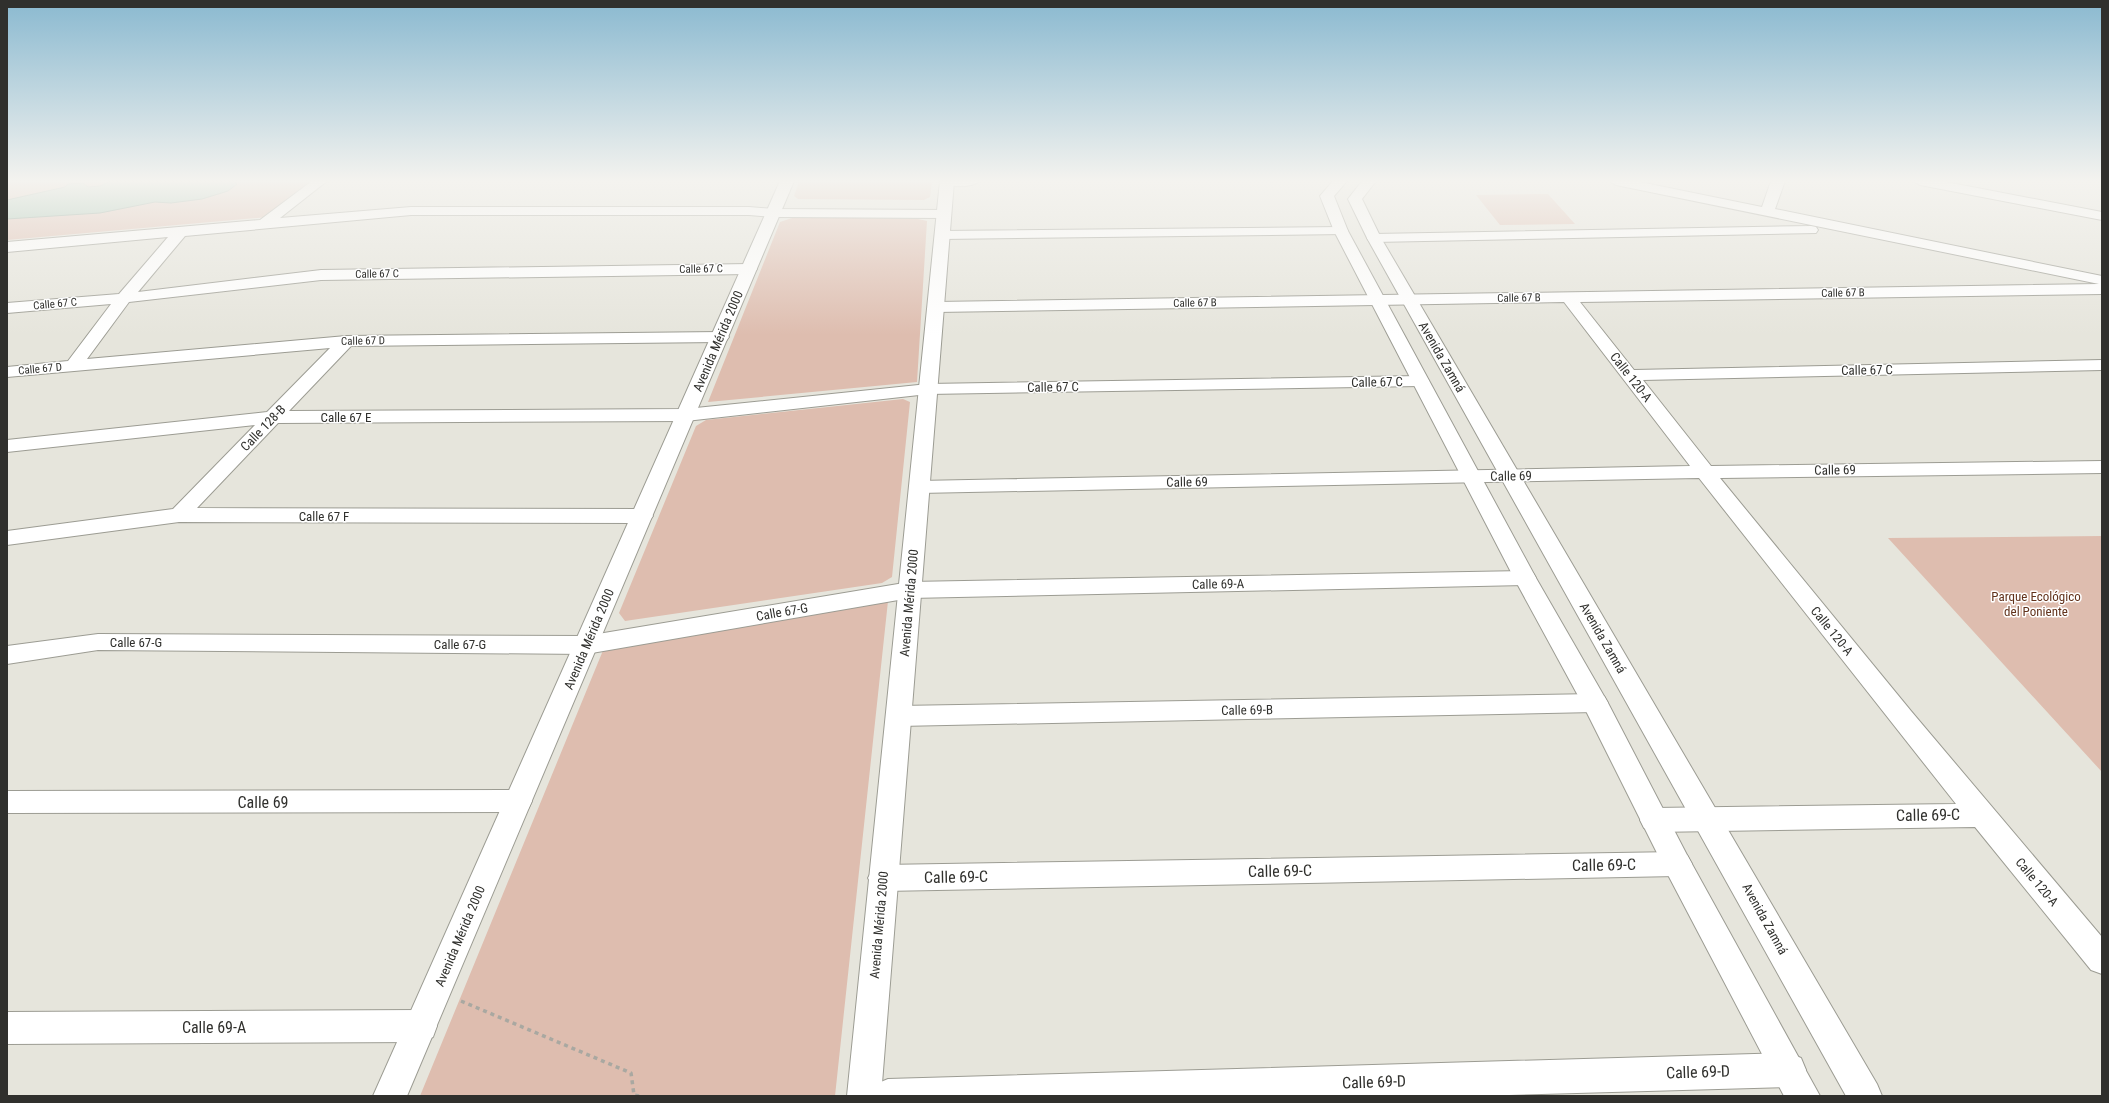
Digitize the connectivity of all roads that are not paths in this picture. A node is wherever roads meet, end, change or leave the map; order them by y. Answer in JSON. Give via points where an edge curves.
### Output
{"nodes":[{"id":1,"x":175,"y":232,"type":"edge"},
{"id":2,"x":180,"y":232,"type":"edge"},
{"id":3,"x":765,"y":232,"type":"edge"},
{"id":4,"x":943,"y":232,"type":"edge"},
{"id":5,"x":1342,"y":232,"type":"edge"},
{"id":6,"x":1371,"y":232,"type":"edge"},
{"id":7,"x":1668,"y":232,"type":"edge"},
{"id":8,"x":1870,"y":232,"type":"edge"},
{"id":9,"x":1374,"y":238,"type":"junction"},
{"id":10,"x":7,"y":247,"type":"edge"},
{"id":11,"x":749,"y":269,"type":"junction"},
{"id":12,"x":2102,"y":280,"type":"edge"},
{"id":13,"x":2102,"y":289,"type":"edge"},
{"id":14,"x":1568,"y":297,"type":"junction"},
{"id":15,"x":124,"y":298,"type":"junction"},
{"id":16,"x":1408,"y":299,"type":"junction"},
{"id":17,"x":1378,"y":300,"type":"junction"},
{"id":18,"x":936,"y":307,"type":"junction"},
{"id":19,"x":7,"y":308,"type":"edge"},
{"id":20,"x":720,"y":337,"type":"junction"},
{"id":21,"x":346,"y":341,"type":"junction"},
{"id":22,"x":74,"y":365,"type":"junction"},
{"id":23,"x":2102,"y":365,"type":"edge"},
{"id":24,"x":7,"y":372,"type":"edge"},
{"id":25,"x":1631,"y":376,"type":"junction"},
{"id":26,"x":1420,"y":381,"type":"junction"},
{"id":27,"x":928,"y":389,"type":"junction"},
{"id":28,"x":686,"y":415,"type":"junction"},
{"id":29,"x":274,"y":417,"type":"junction"},
{"id":30,"x":7,"y":446,"type":"edge"},
{"id":31,"x":2102,"y":467,"type":"edge"},
{"id":32,"x":1704,"y":472,"type":"junction"},
{"id":33,"x":1509,"y":476,"type":"junction"},
{"id":34,"x":1471,"y":477,"type":"junction"},
{"id":35,"x":919,"y":487,"type":"junction"},
{"id":36,"x":179,"y":516,"type":"junction"},
{"id":37,"x":642,"y":516,"type":"junction"},
{"id":38,"x":7,"y":538,"type":"edge"},
{"id":39,"x":1525,"y":578,"type":"junction"},
{"id":40,"x":910,"y":590,"type":"junction"},
{"id":41,"x":586,"y":645,"type":"junction"},
{"id":42,"x":7,"y":655,"type":"edge"},
{"id":43,"x":1595,"y":703,"type":"junction"},
{"id":44,"x":899,"y":716,"type":"junction"},
{"id":45,"x":7,"y":802,"type":"edge"},
{"id":46,"x":518,"y":802,"type":"junction"},
{"id":47,"x":1980,"y":814,"type":"junction"},
{"id":48,"x":1708,"y":818,"type":"junction"},
{"id":49,"x":1654,"y":820,"type":"junction"},
{"id":50,"x":1677,"y":864,"type":"junction"},
{"id":51,"x":884,"y":878,"type":"junction"},
{"id":52,"x":2102,"y":960,"type":"edge"},
{"id":53,"x":421,"y":1026,"type":"junction"},
{"id":54,"x":7,"y":1028,"type":"edge"},
{"id":55,"x":1796,"y":1083,"type":"edge"},
{"id":56,"x":390,"y":1096,"type":"edge"},
{"id":57,"x":864,"y":1096,"type":"edge"},
{"id":58,"x":888,"y":1096,"type":"edge"},
{"id":59,"x":1865,"y":1096,"type":"edge"}],
"edges":[{"from":1,"to":10,"type":"street"},
{"from":2,"to":15,"type":"street"},
{"from":3,"to":11,"type":"street","name":"Avenida Mérida 2000"},
{"from":4,"to":18,"type":"street","name":"Avenida Mérida 2000"},
{"from":5,"to":17,"type":"street"},
{"from":6,"to":9,"type":"street","name":"Avenida Zamná"},
{"from":7,"to":9,"type":"street"},
{"from":8,"to":12,"type":"street"},
{"from":9,"to":16,"type":"street","name":"Avenida Zamná"},
{"from":11,"to":15,"type":"street","name":"Calle 67 C","via":[[321,275]]},
{"from":11,"to":20,"type":"street","name":"Avenida Mérida 2000"},
{"from":13,"to":14,"type":"street","name":"Calle 67 B"},
{"from":14,"to":16,"type":"street","name":"Calle 67 B"},
{"from":14,"to":25,"type":"street","name":"Calle 120-A"},
{"from":15,"to":19,"type":"street","name":"Calle 67 C"},
{"from":15,"to":22,"type":"street"},
{"from":16,"to":17,"type":"street","name":"Calle 67 B"},
{"from":16,"to":33,"type":"street","name":"Avenida Zamná"},
{"from":17,"to":18,"type":"street","name":"Calle 67 B"},
{"from":17,"to":26,"type":"street"},
{"from":18,"to":27,"type":"street","name":"Avenida Mérida 2000"},
{"from":20,"to":21,"type":"street","name":"Calle 67 D"},
{"from":20,"to":28,"type":"street","name":"Avenida Mérida 2000"},
{"from":21,"to":22,"type":"street","name":"Calle 67 D"},
{"from":21,"to":29,"type":"street","name":"Calle 128-B"},
{"from":22,"to":24,"type":"street","name":"Calle 67 D"},
{"from":23,"to":25,"type":"street","name":"Calle 67 C"},
{"from":25,"to":32,"type":"street","name":"Calle 120-A"},
{"from":26,"to":27,"type":"street","name":"Calle 67 C"},
{"from":26,"to":34,"type":"street"},
{"from":27,"to":28,"type":"street","name":"Calle 67 C"},
{"from":27,"to":35,"type":"street","name":"Avenida Mérida 2000"},
{"from":28,"to":29,"type":"street","name":"Calle 67 E"},
{"from":28,"to":37,"type":"street","name":"Avenida Mérida 2000"},
{"from":29,"to":30,"type":"street","name":"Calle 67 E"},
{"from":29,"to":36,"type":"street","name":"Calle 128-B"},
{"from":31,"to":32,"type":"street","name":"Calle 69"},
{"from":32,"to":33,"type":"street","name":"Calle 69"},
{"from":32,"to":47,"type":"street","name":"Calle 120-A"},
{"from":33,"to":34,"type":"street","name":"Calle 69"},
{"from":33,"to":48,"type":"street","name":"Avenida Zamná"},
{"from":34,"to":35,"type":"street","name":"Calle 69"},
{"from":34,"to":39,"type":"street"},
{"from":35,"to":40,"type":"street","name":"Avenida Mérida 2000"},
{"from":36,"to":37,"type":"street","name":"Calle 67 F"},
{"from":36,"to":38,"type":"street","name":"Calle 67 F"},
{"from":37,"to":41,"type":"street","name":"Avenida Mérida 2000"},
{"from":39,"to":40,"type":"street","name":"Calle 69-A"},
{"from":39,"to":43,"type":"street"},
{"from":40,"to":41,"type":"street","name":"Calle 67-G"},
{"from":40,"to":44,"type":"street","name":"Avenida Mérida 2000"},
{"from":41,"to":42,"type":"street","name":"Calle 67-G","via":[[98,642]]},
{"from":41,"to":46,"type":"street","name":"Avenida Mérida 2000"},
{"from":43,"to":44,"type":"street","name":"Calle 69-B"},
{"from":43,"to":49,"type":"street"},
{"from":44,"to":51,"type":"street","name":"Avenida Mérida 2000"},
{"from":45,"to":46,"type":"street","name":"Calle 69"},
{"from":46,"to":53,"type":"street","name":"Avenida Mérida 2000"},
{"from":47,"to":48,"type":"street","name":"Calle 69-C"},
{"from":47,"to":52,"type":"street","name":"Calle 120-A"},
{"from":48,"to":49,"type":"street","name":"Calle 69-C"},
{"from":48,"to":59,"type":"street","name":"Avenida Zamná"},
{"from":49,"to":50,"type":"street"},
{"from":50,"to":51,"type":"street","name":"Calle 69-C"},
{"from":50,"to":55,"type":"street"},
{"from":51,"to":57,"type":"street","name":"Avenida Mérida 2000"},
{"from":53,"to":54,"type":"street","name":"Calle 69-A"},
{"from":53,"to":56,"type":"street","name":"Avenida Mérida 2000"},
{"from":55,"to":58,"type":"street","name":"Calle 69-D"}]}
